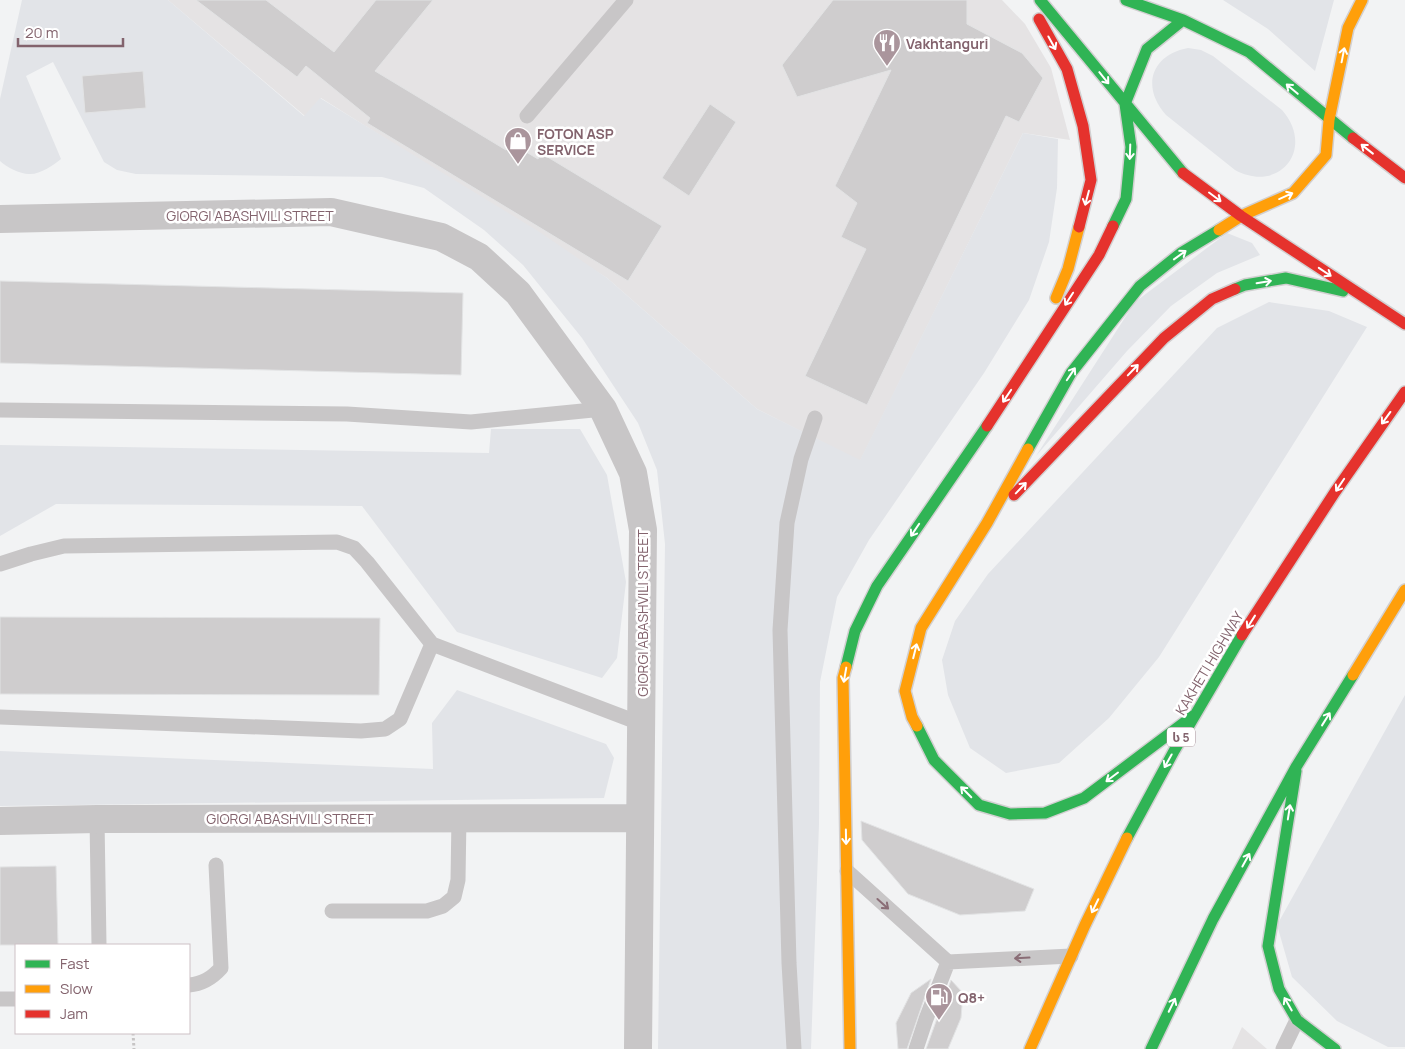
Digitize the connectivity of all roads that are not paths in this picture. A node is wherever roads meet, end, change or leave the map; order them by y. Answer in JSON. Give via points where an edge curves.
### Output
{"nodes":[{"id":1,"x":626,"y":0,"type":"edge"},
{"id":2,"x":1029,"y":0,"type":"edge"},
{"id":3,"x":1040,"y":0,"type":"edge"},
{"id":4,"x":1126,"y":0,"type":"edge"},
{"id":5,"x":1362,"y":0,"type":"edge"},
{"id":6,"x":1183,"y":20,"type":"junction"},
{"id":7,"x":1125,"y":104,"type":"junction"},
{"id":8,"x":527,"y":116,"type":"dead end"},
{"id":9,"x":1329,"y":120,"type":"junction"},
{"id":10,"x":1405,"y":178,"type":"edge"},
{"id":11,"x":1241,"y":216,"type":"junction"},
{"id":12,"x":0,"y":219,"type":"edge"},
{"id":13,"x":1360,"y":295,"type":"junction"},
{"id":14,"x":1405,"y":324,"type":"edge"},
{"id":15,"x":1032,"y":355,"type":"junction"},
{"id":16,"x":1405,"y":392,"type":"edge"},
{"id":17,"x":603,"y":409,"type":"junction"},
{"id":18,"x":0,"y":410,"type":"edge"},
{"id":19,"x":815,"y":418,"type":"dead end"},
{"id":20,"x":987,"y":523,"type":"junction"},
{"id":21,"x":0,"y":564,"type":"edge"},
{"id":22,"x":1405,"y":590,"type":"edge"},
{"id":23,"x":432,"y":644,"type":"junction"},
{"id":24,"x":1193,"y":716,"type":"junction"},
{"id":25,"x":0,"y":717,"type":"edge"},
{"id":26,"x":642,"y":724,"type":"junction"},
{"id":27,"x":1296,"y":767,"type":"junction"},
{"id":28,"x":459,"y":817,"type":"junction"},
{"id":29,"x":640,"y":818,"type":"junction"},
{"id":30,"x":97,"y":819,"type":"junction"},
{"id":31,"x":0,"y":821,"type":"edge"},
{"id":32,"x":216,"y":865,"type":"dead end"},
{"id":33,"x":847,"y":871,"type":"junction"},
{"id":34,"x":332,"y":911,"type":"dead end"},
{"id":35,"x":99,"y":944,"type":"edge"},
{"id":36,"x":1071,"y":956,"type":"junction"},
{"id":37,"x":948,"y":962,"type":"junction"},
{"id":38,"x":190,"y":985,"type":"edge"},
{"id":39,"x":0,"y":999,"type":"edge"},
{"id":40,"x":15,"y":999,"type":"edge"},
{"id":41,"x":1297,"y":1020,"type":"junction"},
{"id":42,"x":638,"y":1049,"type":"edge"},
{"id":43,"x":794,"y":1049,"type":"edge"},
{"id":44,"x":850,"y":1049,"type":"edge"},
{"id":45,"x":916,"y":1049,"type":"edge"},
{"id":46,"x":1030,"y":1049,"type":"edge"},
{"id":47,"x":1151,"y":1049,"type":"edge"},
{"id":48,"x":1283,"y":1049,"type":"edge"},
{"id":49,"x":1335,"y":1049,"type":"edge"}],
"edges":[{"from":1,"to":8,"type":"lane"},
{"from":2,"to":15,"type":"main road","one_way":true,"via":[[1067,69],[1083,126],[1091,180],[1068,269]]},
{"from":3,"to":7,"type":"main road","one_way":true},
{"from":4,"to":6,"type":"main road"},
{"from":9,"to":5,"type":"main road","one_way":true,"via":[[1348,28]]},
{"from":6,"to":7,"type":"main road","via":[[1147,50]]},
{"from":9,"to":6,"type":"main road","one_way":true,"via":[[1249,52]]},
{"from":7,"to":11,"type":"main road","one_way":true,"via":[[1182,172]]},
{"from":7,"to":15,"type":"main road","one_way":true,"via":[[1131,147],[1126,198],[1098,254]]},
{"from":10,"to":9,"type":"main road","one_way":true},
{"from":11,"to":9,"type":"main road","one_way":true,"via":[[1294,193],[1326,156]]},
{"from":11,"to":13,"type":"main road","one_way":true},
{"from":20,"to":11,"type":"main road","one_way":true,"via":[[1070,374],[1140,286],[1181,253]]},
{"from":12,"to":17,"type":"street","name":"GIORGI ABASHVILI STREET","via":[[331,212],[441,236],[479,257],[518,292]]},
{"from":13,"to":14,"type":"main road"},
{"from":20,"to":13,"type":"main road","one_way":true,"via":[[1164,338],[1212,299],[1245,285],[1286,278]]},
{"from":15,"to":33,"type":"main road","one_way":true,"via":[[1013,388],[877,586],[855,631],[844,678]]},
{"from":16,"to":24,"type":"main road","name":"KAKHETI HIGHWAY","number":"ს 5","one_way":true,"via":[[1275,583]]},
{"from":17,"to":18,"type":"lane","via":[[472,422],[347,414]]},
{"from":17,"to":26,"type":"street","name":"GIORGI ABASHVILI STREET","via":[[633,473],[643,530]]},
{"from":19,"to":43,"type":"lane","via":[[801,459],[787,523],[780,630]]},
{"from":24,"to":20,"type":"main road","one_way":true,"via":[[1084,798],[1045,813],[1010,814],[979,805],[934,760],[912,717],[905,691],[921,628]]},
{"from":21,"to":23,"type":"lane","via":[[64,546],[337,542],[354,548]]},
{"from":27,"to":22,"type":"main road","one_way":true},
{"from":23,"to":25,"type":"lane","via":[[400,719],[385,729],[361,731]]},
{"from":23,"to":26,"type":"lane"},
{"from":24,"to":36,"type":"main road","name":"KAKHETI HIGHWAY","number":"ს 5","one_way":true,"via":[[1144,805]]},
{"from":26,"to":29,"type":"street","name":"GIORGI ABASHVILI STREET"},
{"from":41,"to":27,"type":"main road","one_way":true,"via":[[1279,989],[1268,946]]},
{"from":47,"to":27,"type":"main road","one_way":true,"via":[[1213,919]]},
{"from":28,"to":29,"type":"street","name":"GIORGI ABASHVILI STREET"},
{"from":28,"to":30,"type":"street","name":"GIORGI ABASHVILI STREET"},
{"from":28,"to":34,"type":"lane","via":[[458,880],[454,897],[443,906],[427,911]]},
{"from":29,"to":42,"type":"street","name":"GIORGI ABASHVILI STREET"},
{"from":30,"to":31,"type":"street","name":"GIORGI ABASHVILI STREET"},
{"from":30,"to":35,"type":"lane"},
{"from":32,"to":38,"type":"lane","via":[[221,968],[211,978]]},
{"from":33,"to":37,"type":"lane","one_way":true},
{"from":33,"to":44,"type":"main road"},
{"from":36,"to":37,"type":"lane","one_way":true},
{"from":36,"to":46,"type":"main road","name":"KAKHETI HIGHWAY","number":"ს 5"},
{"from":37,"to":45,"type":"lane"},
{"from":39,"to":40,"type":"lane"},
{"from":41,"to":48,"type":"lane"},
{"from":41,"to":49,"type":"main road"}]}
